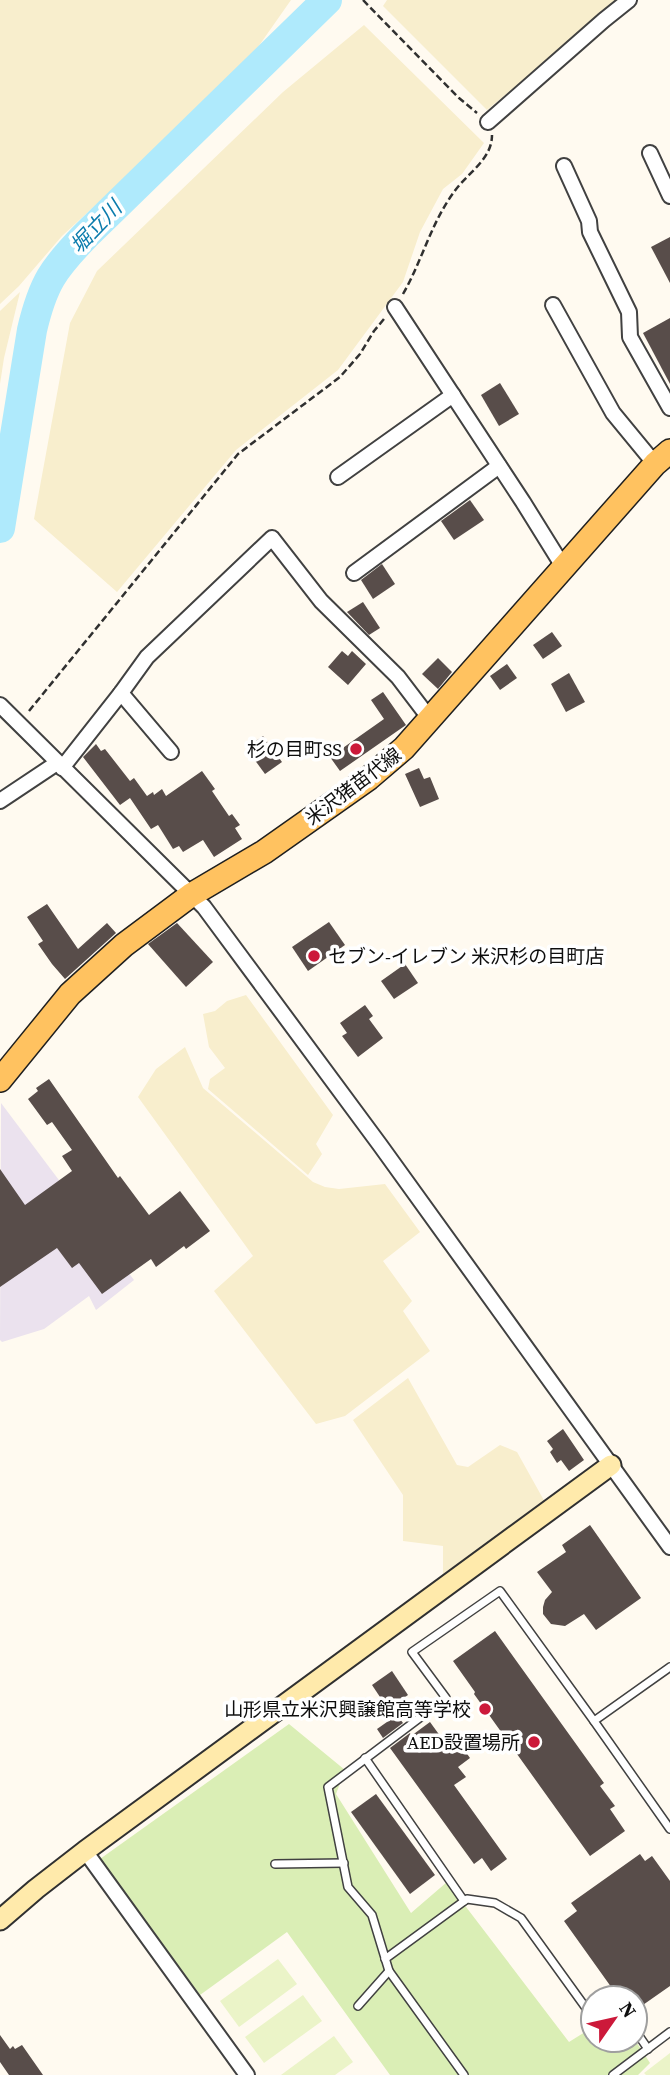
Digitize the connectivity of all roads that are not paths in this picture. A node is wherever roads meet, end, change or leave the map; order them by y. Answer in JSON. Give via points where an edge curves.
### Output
{"nodes":[{"id":1,"x":629,"y":0,"type":"edge"},
{"id":2,"x":488,"y":122,"type":"road end"},
{"id":3,"x":650,"y":153,"type":"dead end"},
{"id":4,"x":564,"y":166,"type":"dead end"},
{"id":5,"x":670,"y":196,"type":"edge"},
{"id":6,"x":553,"y":305,"type":"dead end"},
{"id":7,"x":395,"y":307,"type":"road end"},
{"id":8,"x":453,"y":395,"type":"junction"},
{"id":9,"x":670,"y":408,"type":"edge"},
{"id":10,"x":662,"y":457,"type":"edge"},
{"id":11,"x":499,"y":466,"type":"junction"},
{"id":12,"x":338,"y":477,"type":"dead end"},
{"id":13,"x":564,"y":568,"type":"junction"},
{"id":14,"x":354,"y":573,"type":"dead end"},
{"id":15,"x":121,"y":693,"type":"junction"},
{"id":16,"x":0,"y":705,"type":"edge"},
{"id":17,"x":430,"y":719,"type":"junction"},
{"id":18,"x":171,"y":752,"type":"dead end"},
{"id":19,"x":59,"y":765,"type":"junction"},
{"id":20,"x":0,"y":801,"type":"edge"},
{"id":21,"x":191,"y":895,"type":"junction"},
{"id":22,"x":0,"y":1080,"type":"edge"},
{"id":23,"x":611,"y":1465,"type":"junction"},
{"id":24,"x":670,"y":1547,"type":"edge"},
{"id":25,"x":670,"y":1667,"type":"edge"},
{"id":26,"x":594,"y":1721,"type":"junction"},
{"id":27,"x":365,"y":1758,"type":"junction"},
{"id":28,"x":670,"y":1829,"type":"edge"},
{"id":29,"x":85,"y":1851,"type":"junction"},
{"id":30,"x":344,"y":1863,"type":"junction"},
{"id":31,"x":275,"y":1864,"type":"dead end"},
{"id":32,"x":464,"y":1901,"type":"junction"},
{"id":33,"x":0,"y":1920,"type":"edge"},
{"id":34,"x":385,"y":1958,"type":"junction"},
{"id":35,"x":389,"y":1971,"type":"junction"},
{"id":36,"x":579,"y":1998,"type":"edge"},
{"id":37,"x":358,"y":2006,"type":"dead end"},
{"id":38,"x":670,"y":2032,"type":"edge"},
{"id":39,"x":649,"y":2048,"type":"edge"},
{"id":40,"x":641,"y":2054,"type":"edge"},
{"id":41,"x":247,"y":2075,"type":"edge"},
{"id":42,"x":464,"y":2075,"type":"edge"},
{"id":43,"x":613,"y":2075,"type":"edge"}],
"edges":[{"from":1,"to":2,"type":"street"},
{"from":3,"to":5,"type":"street"},
{"from":4,"to":9,"type":"street","via":[[629,312],[630,337]]},
{"from":6,"to":10,"type":"street","via":[[613,413]]},
{"from":7,"to":8,"type":"street"},
{"from":8,"to":11,"type":"street"},
{"from":8,"to":12,"type":"street"},
{"from":10,"to":13,"type":"main road","name":"米沢猪苗代線"},
{"from":11,"to":13,"type":"street"},
{"from":11,"to":14,"type":"street"},
{"from":13,"to":17,"type":"main road","name":"米沢猪苗代線"},
{"from":15,"to":17,"type":"street","via":[[147,657],[272,538],[321,601],[398,677]]},
{"from":15,"to":18,"type":"street"},
{"from":15,"to":19,"type":"street"},
{"from":16,"to":19,"type":"street"},
{"from":17,"to":21,"type":"main road","name":"米沢猪苗代線","via":[[369,778],[264,852]]},
{"from":19,"to":20,"type":"street"},
{"from":19,"to":21,"type":"street"},
{"from":21,"to":22,"type":"main road","name":"米沢猪苗代線","via":[[124,945],[70,994]]},
{"from":21,"to":23,"type":"street","via":[[380,1145]]},
{"from":23,"to":24,"type":"street"},
{"from":23,"to":29,"type":"street"},
{"from":25,"to":26,"type":"lane"},
{"from":26,"to":27,"type":"lane","via":[[500,1591],[412,1652],[446,1698]]},
{"from":26,"to":28,"type":"lane"},
{"from":27,"to":30,"type":"lane","via":[[328,1787]]},
{"from":27,"to":32,"type":"lane"},
{"from":29,"to":33,"type":"street"},
{"from":29,"to":41,"type":"street"},
{"from":30,"to":31,"type":"lane"},
{"from":30,"to":34,"type":"lane","via":[[348,1888],[372,1915]]},
{"from":32,"to":34,"type":"lane"},
{"from":32,"to":36,"type":"lane","via":[[495,1903],[521,1918]]},
{"from":34,"to":35,"type":"lane"},
{"from":35,"to":37,"type":"lane"},
{"from":35,"to":42,"type":"lane"},
{"from":38,"to":39,"type":"lane"},
{"from":40,"to":43,"type":"lane"}]}
